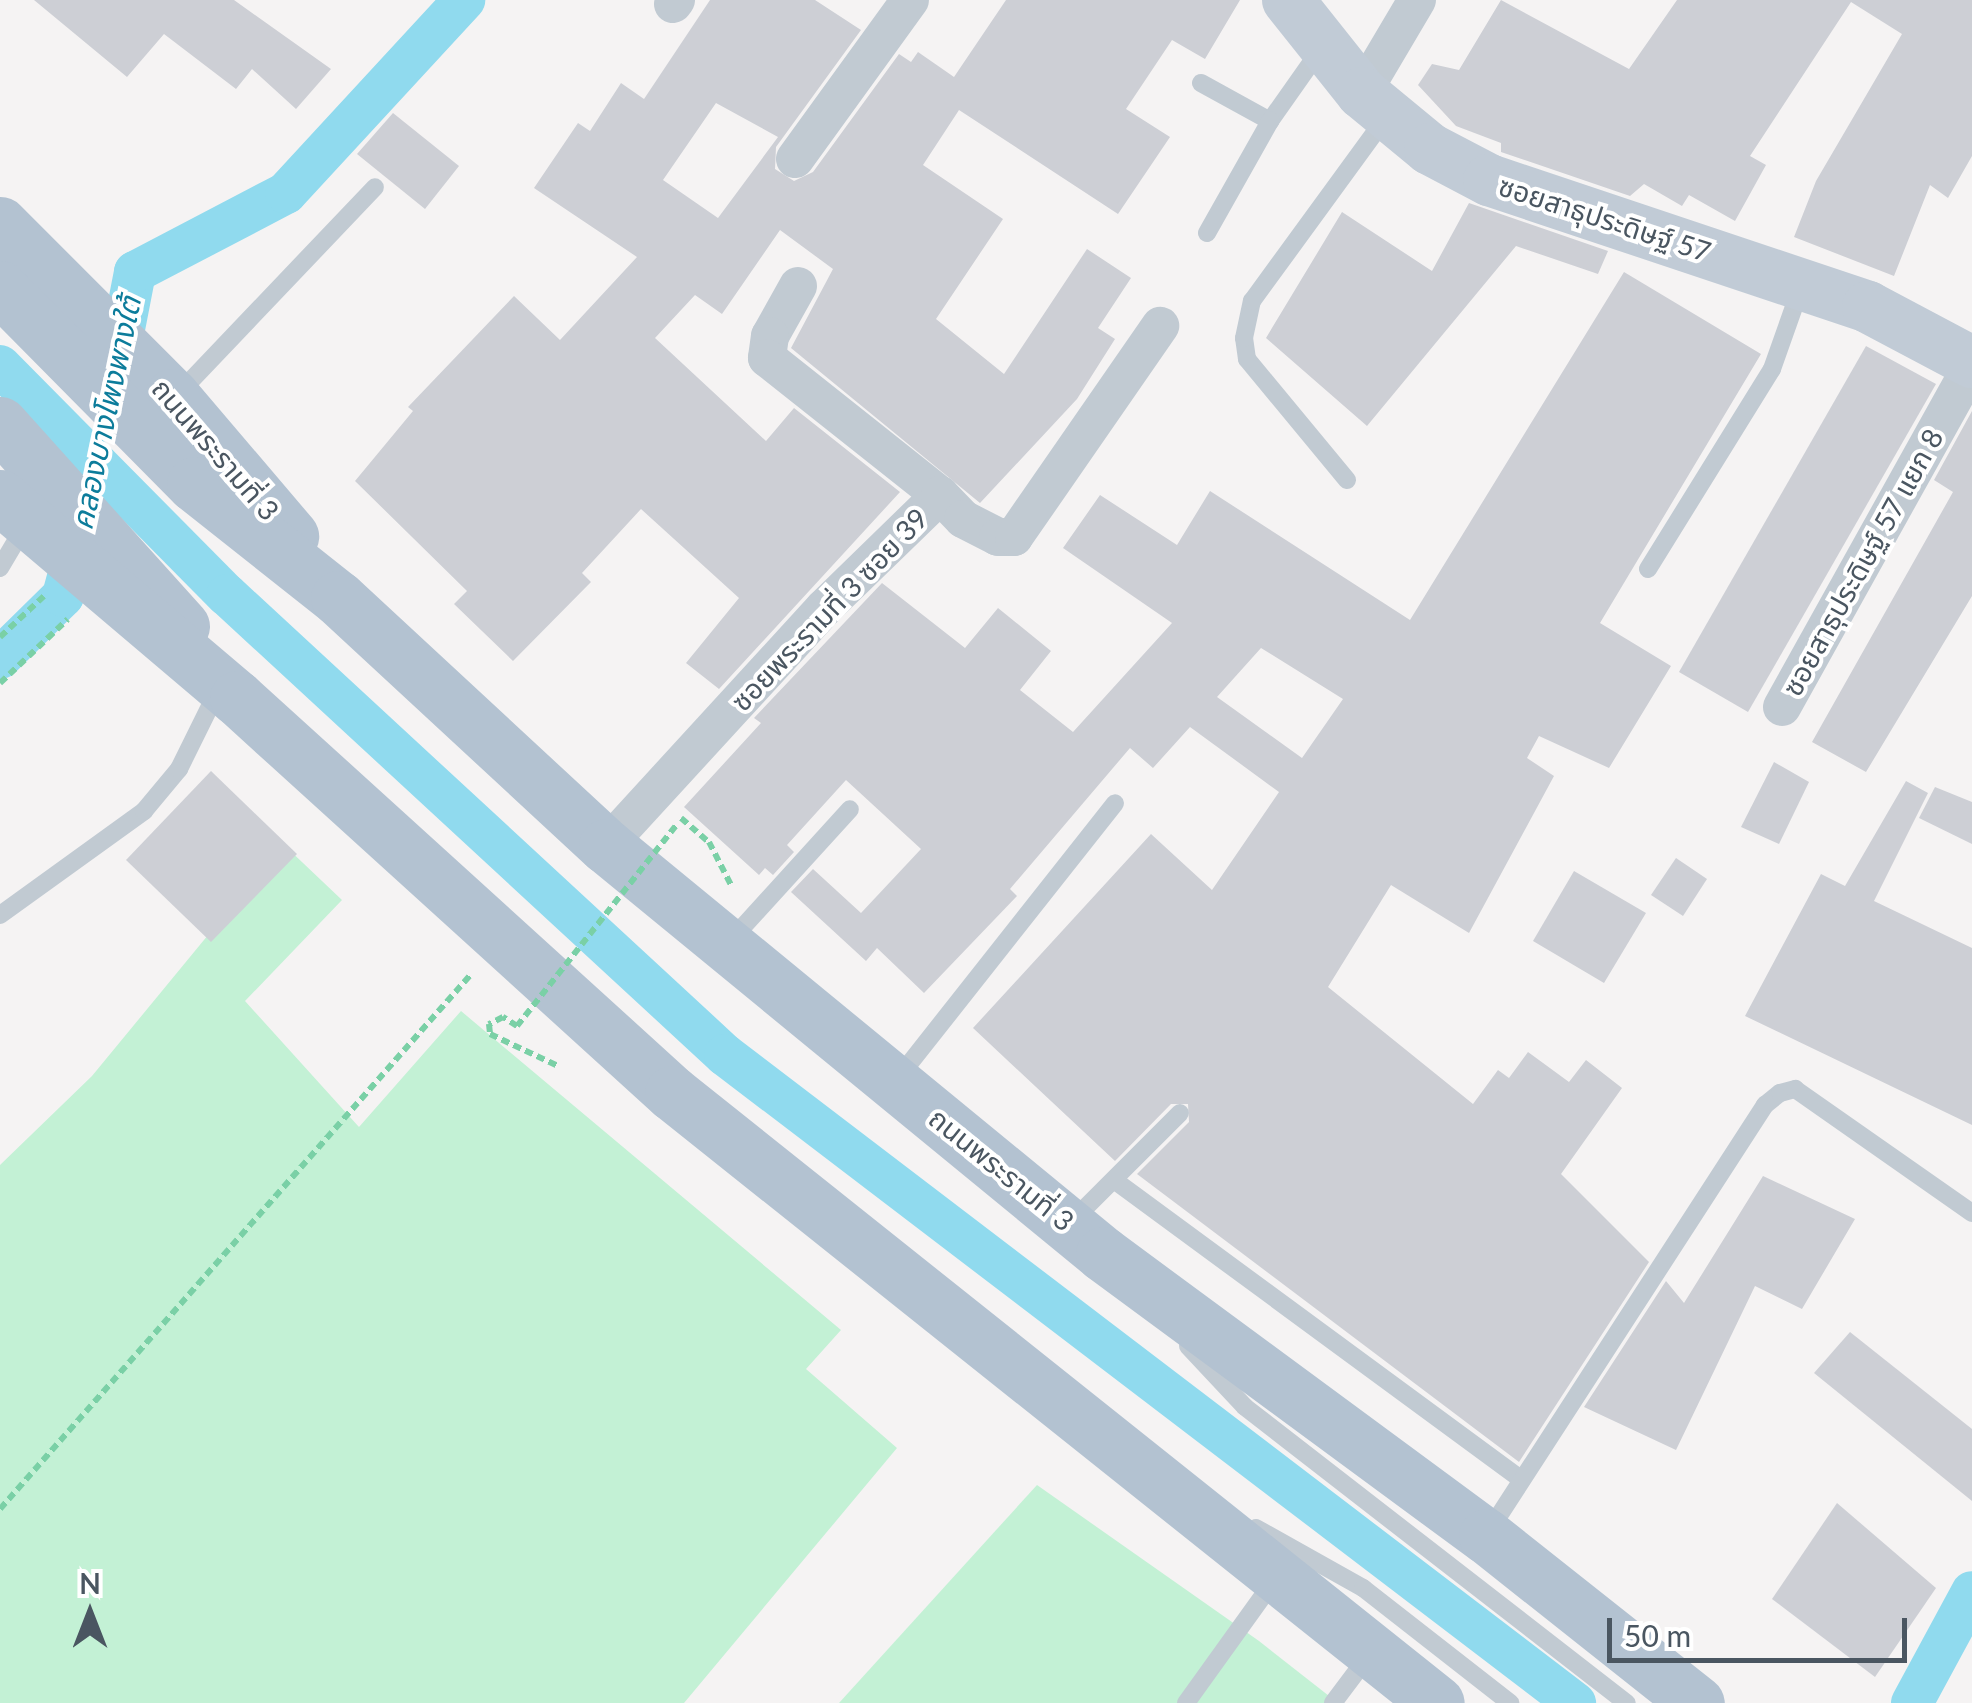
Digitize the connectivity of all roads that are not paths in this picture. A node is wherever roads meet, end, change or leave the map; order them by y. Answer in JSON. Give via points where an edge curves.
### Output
{"nodes":[{"id":1,"x":910,"y":0,"type":"edge"},
{"id":2,"x":1288,"y":0,"type":"edge"},
{"id":3,"x":1417,"y":0,"type":"edge"},
{"id":4,"x":1324,"y":44,"type":"junction"},
{"id":5,"x":1201,"y":83,"type":"dead end"},
{"id":6,"x":1375,"y":104,"type":"junction"},
{"id":7,"x":1270,"y":120,"type":"junction"},
{"id":8,"x":795,"y":159,"type":"dead end"},
{"id":9,"x":375,"y":187,"type":"dead end"},
{"id":10,"x":0,"y":224,"type":"edge"},
{"id":11,"x":1206,"y":233,"type":"dead end"},
{"id":12,"x":24,"y":280,"type":"edge"},
{"id":13,"x":1802,"y":284,"type":"junction"},
{"id":14,"x":798,"y":286,"type":"dead end"},
{"id":15,"x":1160,"y":326,"type":"dead end"},
{"id":16,"x":1972,"y":364,"type":"edge"},
{"id":17,"x":162,"y":408,"type":"junction"},
{"id":18,"x":0,"y":424,"type":"edge"},
{"id":19,"x":1347,"y":480,"type":"dead end"},
{"id":20,"x":940,"y":496,"type":"junction"},
{"id":21,"x":40,"y":561,"type":"edge"},
{"id":22,"x":1648,"y":569,"type":"dead end"},
{"id":23,"x":229,"y":692,"type":"junction"},
{"id":24,"x":1782,"y":707,"type":"dead end"},
{"id":25,"x":1115,"y":803,"type":"dead end"},
{"id":26,"x":850,"y":809,"type":"dead end"},
{"id":27,"x":606,"y":846,"type":"junction"},
{"id":28,"x":0,"y":915,"type":"edge"},
{"id":29,"x":726,"y":945,"type":"junction"},
{"id":30,"x":895,"y":1083,"type":"junction"},
{"id":31,"x":1180,"y":1113,"type":"dead end"},
{"id":32,"x":1114,"y":1180,"type":"junction"},
{"id":33,"x":1972,"y":1213,"type":"edge"},
{"id":34,"x":1086,"y":1239,"type":"junction"},
{"id":35,"x":1102,"y":1442,"type":"junction"},
{"id":36,"x":1522,"y":1480,"type":"junction"},
{"id":37,"x":1486,"y":1536,"type":"junction"},
{"id":38,"x":1275,"y":1580,"type":"junction"},
{"id":39,"x":1370,"y":1654,"type":"junction"},
{"id":40,"x":1186,"y":1703,"type":"edge"},
{"id":41,"x":1333,"y":1703,"type":"edge"},
{"id":42,"x":1437,"y":1703,"type":"edge"},
{"id":43,"x":1510,"y":1703,"type":"edge"},
{"id":44,"x":1627,"y":1703,"type":"edge"},
{"id":45,"x":1696,"y":1703,"type":"edge"}],
"edges":[{"from":1,"to":8,"type":"street"},
{"from":2,"to":4,"type":"street","name":"ซอยสาธุประดิษฐ์ 57"},
{"from":3,"to":6,"type":"street"},
{"from":4,"to":6,"type":"street","name":"ซอยสาธุประดิษฐ์ 57"},
{"from":4,"to":7,"type":"lane"},
{"from":5,"to":7,"type":"lane"},
{"from":6,"to":13,"type":"street","name":"ซอยสาธุประดิษฐ์ 57","via":[[1489,180]]},
{"from":6,"to":19,"type":"lane","via":[[1252,301],[1244,338],[1248,359]]},
{"from":7,"to":11,"type":"lane"},
{"from":9,"to":17,"type":"lane"},
{"from":10,"to":12,"type":"main road","name":"ถนนพระรามที่ 3"},
{"from":12,"to":17,"type":"main road","name":"ถนนพระรามที่ 3"},
{"from":13,"to":16,"type":"street","name":"ซอยสาธุประดิษฐ์ 57","via":[[1868,307]]},
{"from":13,"to":22,"type":"lane","via":[[1772,369]]},
{"from":14,"to":20,"type":"street","via":[[770,336],[767,358]]},
{"from":15,"to":20,"type":"street","name":"ซอยพระรามที่ 3 ซอย 39","via":[[1014,536],[998,537],[963,519]]},
{"from":16,"to":24,"type":"street","name":"ซอยสาธุประดิษฐ์ 57 แยก 8"},
{"from":17,"to":27,"type":"main road","name":"ถนนพระรามที่ 3","via":[[244,528],[338,598]]},
{"from":18,"to":23,"type":"main road","via":[[99,527]]},
{"from":20,"to":27,"type":"street","name":"ซอยพระรามที่ 3 ซอย 39","via":[[824,608]]},
{"from":21,"to":23,"type":"main road"},
{"from":23,"to":28,"type":"lane","via":[[144,811]]},
{"from":23,"to":35,"type":"main road","via":[[498,941]]},
{"from":25,"to":30,"type":"lane"},
{"from":26,"to":29,"type":"lane"},
{"from":27,"to":29,"type":"main road","name":"ถนนพระรามที่ 3"},
{"from":29,"to":30,"type":"main road","name":"ถนนพระรามที่ 3"},
{"from":30,"to":34,"type":"main road","name":"ถนนพระรามที่ 3"},
{"from":31,"to":32,"type":"lane"},
{"from":32,"to":34,"type":"lane"},
{"from":32,"to":36,"type":"lane"},
{"from":33,"to":36,"type":"lane","via":[[1795,1089],[1780,1093]]},
{"from":34,"to":37,"type":"main road","name":"ถนนพระรามที่ 3"},
{"from":34,"to":44,"type":"lane","via":[[1246,1407]]},
{"from":35,"to":38,"type":"main road"},
{"from":35,"to":43,"type":"lane","via":[[1363,1588]]},
{"from":36,"to":37,"type":"lane"},
{"from":37,"to":45,"type":"main road","name":"ถนนพระรามที่ 3"},
{"from":38,"to":39,"type":"main road"},
{"from":38,"to":40,"type":"lane"},
{"from":39,"to":41,"type":"lane"},
{"from":39,"to":42,"type":"main road"}]}
